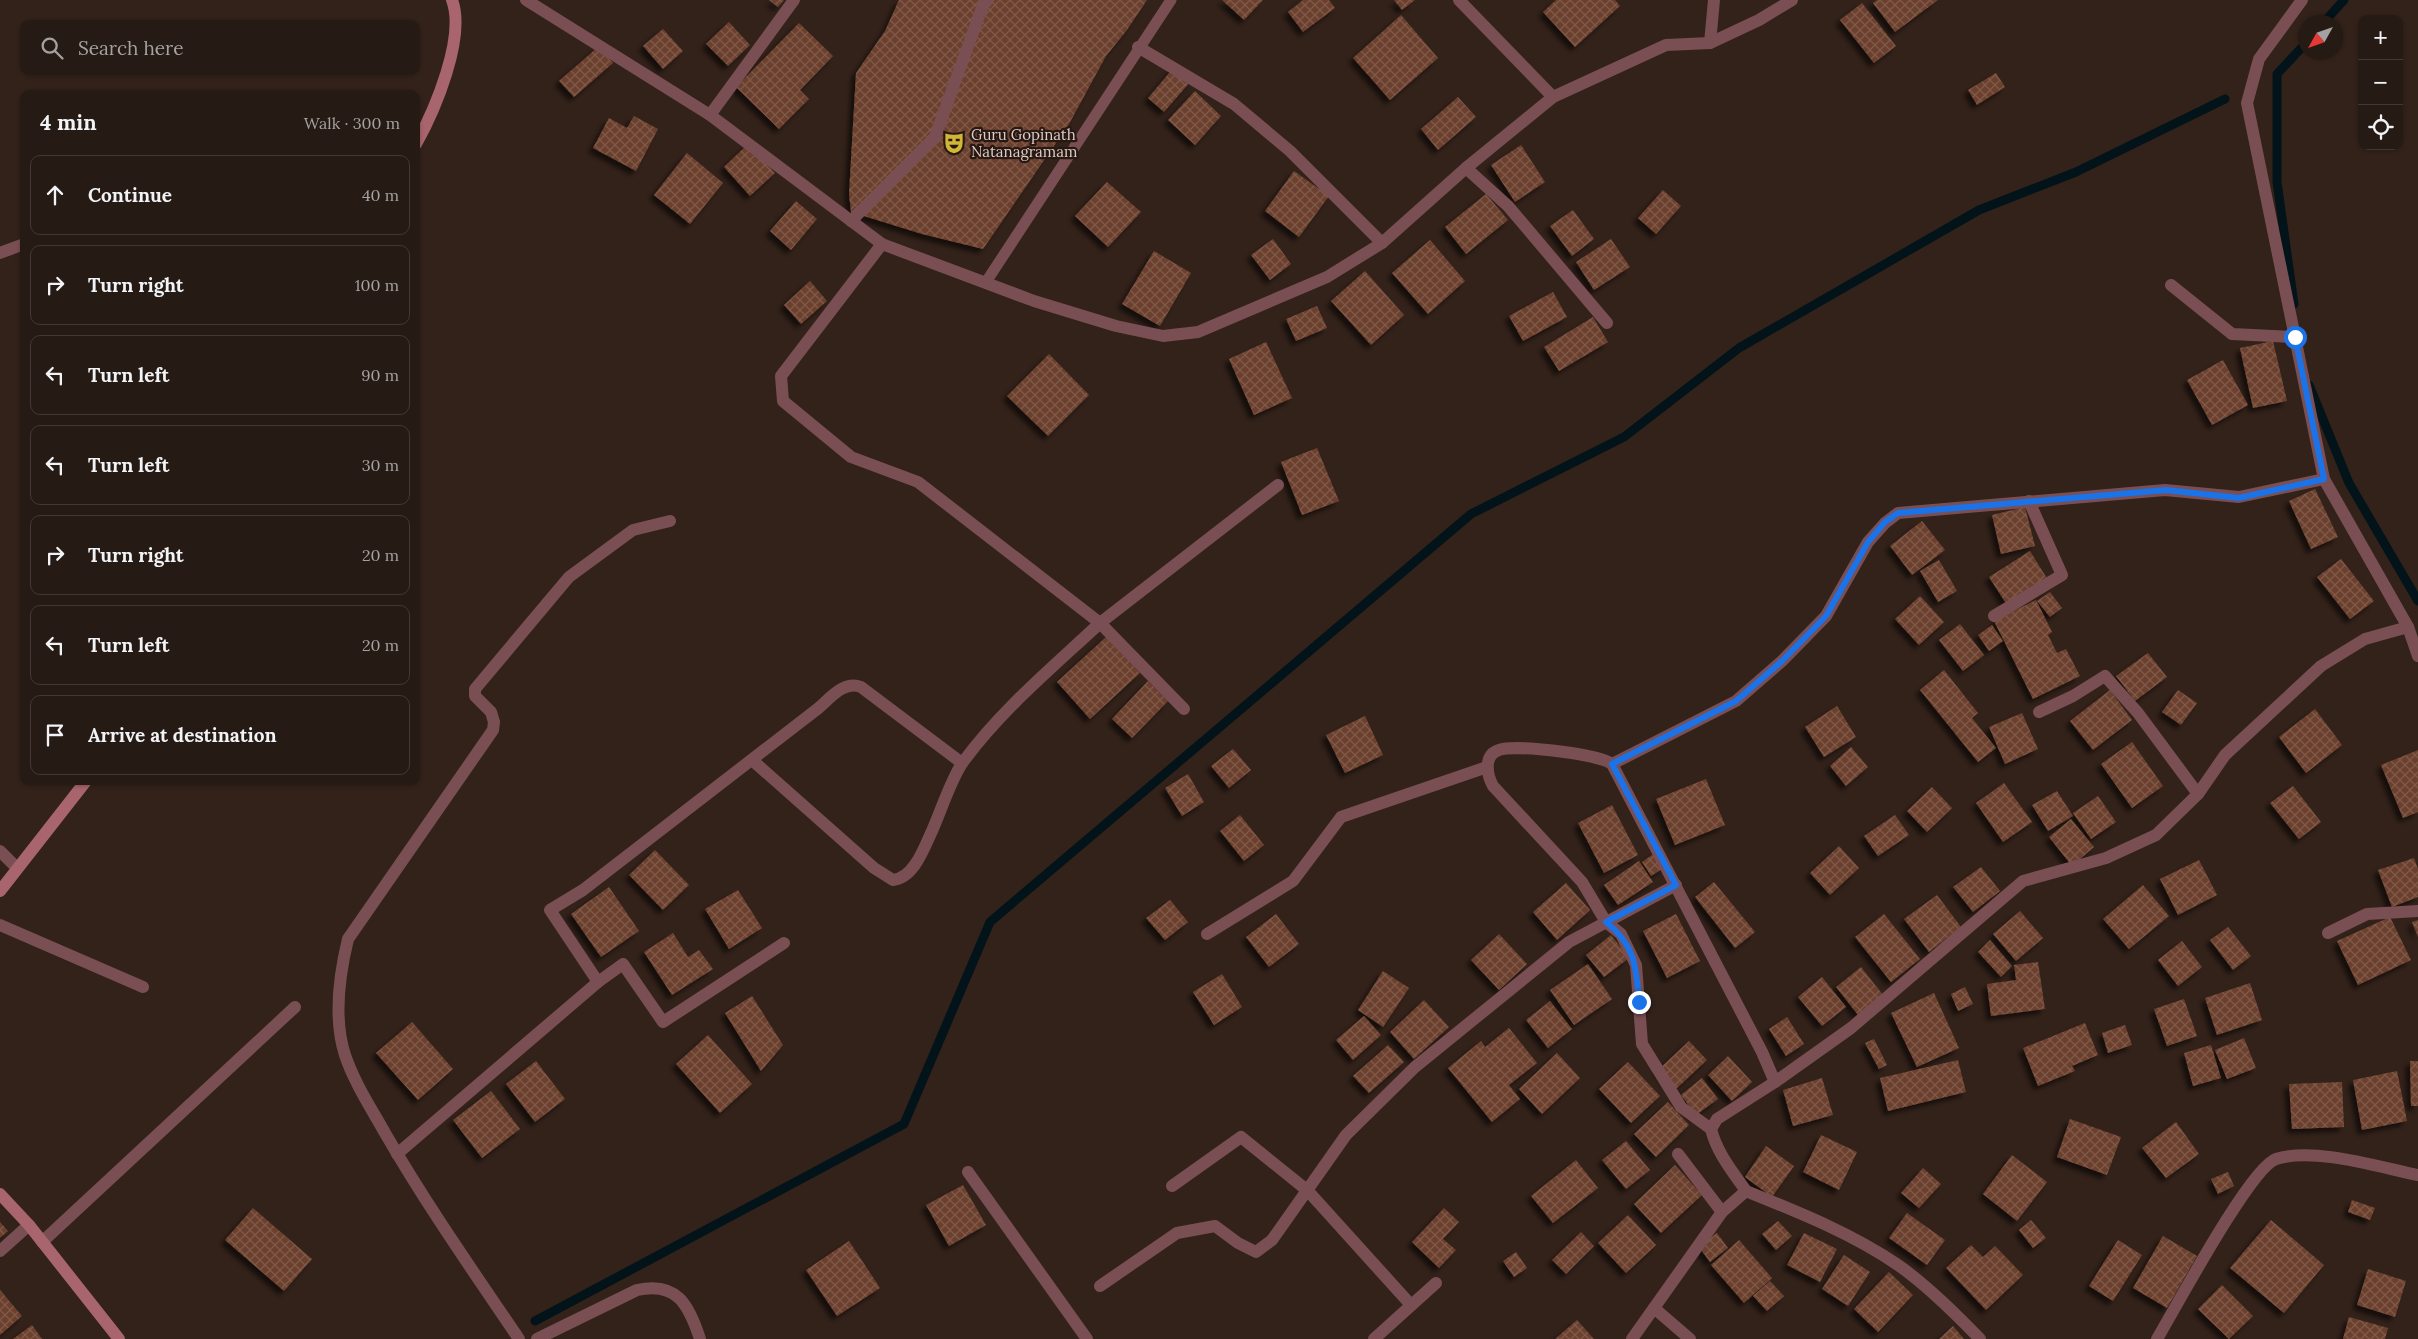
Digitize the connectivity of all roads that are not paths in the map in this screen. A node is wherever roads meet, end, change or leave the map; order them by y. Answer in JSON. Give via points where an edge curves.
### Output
{"nodes":[{"id":1,"x":454,"y":0,"type":"edge"},
{"id":2,"x":526,"y":0,"type":"edge"},
{"id":3,"x":794,"y":0,"type":"edge"},
{"id":4,"x":988,"y":0,"type":"edge"},
{"id":5,"x":1171,"y":0,"type":"edge"},
{"id":6,"x":1459,"y":0,"type":"edge"},
{"id":7,"x":1714,"y":0,"type":"edge"},
{"id":8,"x":1792,"y":0,"type":"edge"},
{"id":9,"x":2302,"y":0,"type":"edge"},
{"id":10,"x":1710,"y":42,"type":"junction"},
{"id":11,"x":1138,"y":46,"type":"junction"},
{"id":12,"x":1553,"y":97,"type":"junction"},
{"id":13,"x":710,"y":115,"type":"junction"},
{"id":14,"x":420,"y":135,"type":"edge"},
{"id":15,"x":1466,"y":168,"type":"junction"},
{"id":16,"x":851,"y":221,"type":"junction"},
{"id":17,"x":1382,"y":243,"type":"junction"},
{"id":18,"x":882,"y":244,"type":"junction"},
{"id":19,"x":20,"y":246,"type":"edge"},
{"id":20,"x":0,"y":253,"type":"edge"},
{"id":21,"x":986,"y":282,"type":"junction"},
{"id":22,"x":2171,"y":285,"type":"dead end"},
{"id":23,"x":1607,"y":323,"type":"dead end"},
{"id":24,"x":2295,"y":337,"type":"junction"},
{"id":25,"x":2324,"y":479,"type":"junction"},
{"id":26,"x":1278,"y":485,"type":"dead end"},
{"id":27,"x":2029,"y":501,"type":"junction"},
{"id":28,"x":670,"y":521,"type":"dead end"},
{"id":29,"x":1994,"y":616,"type":"dead end"},
{"id":30,"x":1100,"y":623,"type":"junction"},
{"id":31,"x":2408,"y":627,"type":"junction"},
{"id":32,"x":2418,"y":656,"type":"edge"},
{"id":33,"x":1184,"y":709,"type":"dead end"},
{"id":34,"x":2039,"y":712,"type":"dead end"},
{"id":35,"x":752,"y":760,"type":"junction"},
{"id":36,"x":962,"y":763,"type":"junction"},
{"id":37,"x":1612,"y":764,"type":"junction"},
{"id":38,"x":1487,"y":767,"type":"junction"},
{"id":39,"x":83,"y":785,"type":"edge"},
{"id":40,"x":2198,"y":794,"type":"junction"},
{"id":41,"x":0,"y":850,"type":"edge"},
{"id":42,"x":17,"y":868,"type":"junction"},
{"id":43,"x":1676,"y":885,"type":"junction"},
{"id":44,"x":0,"y":891,"type":"edge"},
{"id":45,"x":2418,"y":911,"type":"edge"},
{"id":46,"x":1606,"y":922,"type":"junction"},
{"id":47,"x":0,"y":925,"type":"edge"},
{"id":48,"x":2328,"y":933,"type":"dead end"},
{"id":49,"x":1207,"y":934,"type":"dead end"},
{"id":50,"x":784,"y":944,"type":"dead end"},
{"id":51,"x":598,"y":982,"type":"junction"},
{"id":52,"x":143,"y":987,"type":"dead end"},
{"id":53,"x":295,"y":1007,"type":"dead end"},
{"id":54,"x":1775,"y":1082,"type":"junction"},
{"id":55,"x":1711,"y":1129,"type":"junction"},
{"id":56,"x":397,"y":1154,"type":"junction"},
{"id":57,"x":1678,"y":1154,"type":"dead end"},
{"id":58,"x":968,"y":1172,"type":"dead end"},
{"id":59,"x":2418,"y":1176,"type":"edge"},
{"id":60,"x":1172,"y":1186,"type":"dead end"},
{"id":61,"x":1308,"y":1191,"type":"junction"},
{"id":62,"x":1746,"y":1191,"type":"junction"},
{"id":63,"x":0,"y":1194,"type":"edge"},
{"id":64,"x":1722,"y":1212,"type":"junction"},
{"id":65,"x":29,"y":1225,"type":"junction"},
{"id":66,"x":42,"y":1242,"type":"junction"},
{"id":67,"x":0,"y":1251,"type":"edge"},
{"id":68,"x":1436,"y":1283,"type":"dead end"},
{"id":69,"x":1100,"y":1286,"type":"dead end"},
{"id":70,"x":1411,"y":1305,"type":"junction"},
{"id":71,"x":1654,"y":1308,"type":"junction"},
{"id":72,"x":119,"y":1339,"type":"edge"},
{"id":73,"x":520,"y":1339,"type":"edge"},
{"id":74,"x":537,"y":1339,"type":"edge"},
{"id":75,"x":700,"y":1339,"type":"edge"},
{"id":76,"x":1088,"y":1339,"type":"edge"},
{"id":77,"x":1374,"y":1339,"type":"edge"},
{"id":78,"x":1632,"y":1339,"type":"edge"},
{"id":79,"x":1690,"y":1339,"type":"edge"},
{"id":80,"x":1980,"y":1339,"type":"edge"},
{"id":81,"x":2157,"y":1339,"type":"edge"}],
"edges":[{"from":1,"to":14,"type":"street","via":[[456,35],[448,70]]},
{"from":2,"to":13,"type":"street"},
{"from":3,"to":13,"type":"street"},
{"from":4,"to":16,"type":"street","via":[[935,137]]},
{"from":5,"to":11,"type":"lane"},
{"from":6,"to":12,"type":"street"},
{"from":7,"to":10,"type":"street"},
{"from":8,"to":10,"type":"street","via":[[1759,20]]},
{"from":9,"to":24,"type":"street","via":[[2259,59],[2247,103]]},
{"from":10,"to":12,"type":"street","via":[[1666,45]]},
{"from":11,"to":17,"type":"street","via":[[1234,104],[1290,152]]},
{"from":11,"to":21,"type":"lane"},
{"from":12,"to":15,"type":"street"},
{"from":13,"to":16,"type":"street"},
{"from":15,"to":17,"type":"street"},
{"from":15,"to":23,"type":"street","via":[[1508,206]]},
{"from":16,"to":18,"type":"street"},
{"from":17,"to":21,"type":"street","via":[[1327,277],[1198,332],[1163,336],[1116,326]]},
{"from":18,"to":21,"type":"street"},
{"from":18,"to":30,"type":"street","via":[[781,376],[783,401],[851,457],[918,482]]},
{"from":19,"to":20,"type":"street"},
{"from":22,"to":24,"type":"street","via":[[2232,334]]},
{"from":24,"to":25,"type":"street"},
{"from":25,"to":27,"type":"street","via":[[2239,498],[2166,490]]},
{"from":25,"to":31,"type":"street"},
{"from":26,"to":30,"type":"street"},
{"from":27,"to":29,"type":"street","via":[[2062,575]]},
{"from":27,"to":37,"type":"street","via":[[1898,513],[1885,522],[1868,542],[1826,616],[1782,661],[1736,701]]},
{"from":28,"to":56,"type":"street","via":[[633,530],[569,577],[475,689],[475,696],[493,717],[493,730],[348,939],[339,978],[340,1025],[345,1055]]},
{"from":30,"to":33,"type":"street"},
{"from":30,"to":36,"type":"street","via":[[1011,706]]},
{"from":31,"to":32,"type":"street"},
{"from":31,"to":40,"type":"street","via":[[2365,639],[2321,666],[2225,755]]},
{"from":34,"to":40,"type":"street","via":[[2105,676],[2138,713]]},
{"from":35,"to":36,"type":"street","via":[[844,687],[852,685],[861,688]]},
{"from":35,"to":36,"type":"street","via":[[874,868],[893,880],[900,880],[908,873],[920,856]]},
{"from":35,"to":51,"type":"street","via":[[583,890],[550,910]]},
{"from":37,"to":38,"type":"street","via":[[1606,759],[1580,753],[1500,749],[1489,759]]},
{"from":37,"to":43,"type":"street"},
{"from":38,"to":46,"type":"street","via":[[1493,786],[1582,882]]},
{"from":38,"to":49,"type":"street","via":[[1341,817],[1293,881]]},
{"from":39,"to":42,"type":"street"},
{"from":40,"to":54,"type":"street","via":[[2156,835],[2106,858],[2023,881],[1851,1028]]},
{"from":41,"to":42,"type":"street"},
{"from":42,"to":44,"type":"street"},
{"from":43,"to":46,"type":"street"},
{"from":43,"to":54,"type":"street"},
{"from":45,"to":48,"type":"street","via":[[2367,914]]},
{"from":46,"to":55,"type":"street","via":[[1621,934],[1636,965],[1642,1044],[1681,1107]]},
{"from":46,"to":61,"type":"street","via":[[1568,942],[1414,1067],[1346,1135]]},
{"from":47,"to":52,"type":"street"},
{"from":50,"to":51,"type":"street","via":[[663,1022],[622,964]]},
{"from":51,"to":56,"type":"street"},
{"from":53,"to":66,"type":"street"},
{"from":54,"to":55,"type":"street","via":[[1717,1119]]},
{"from":55,"to":62,"type":"street","via":[[1720,1153]]},
{"from":56,"to":73,"type":"street"},
{"from":57,"to":64,"type":"street"},
{"from":58,"to":76,"type":"street"},
{"from":59,"to":81,"type":"street","via":[[2313,1154],[2274,1160],[2258,1175],[2230,1213]]},
{"from":60,"to":61,"type":"street","via":[[1241,1137]]},
{"from":61,"to":69,"type":"street","via":[[1272,1240],[1256,1252],[1215,1226],[1177,1233]]},
{"from":61,"to":70,"type":"street"},
{"from":62,"to":64,"type":"street"},
{"from":62,"to":80,"type":"street","via":[[1820,1221],[1898,1265],[1949,1307]]},
{"from":63,"to":65,"type":"street"},
{"from":64,"to":71,"type":"street"},
{"from":65,"to":66,"type":"street"},
{"from":65,"to":67,"type":"street"},
{"from":66,"to":72,"type":"street"},
{"from":68,"to":70,"type":"street"},
{"from":70,"to":77,"type":"street"},
{"from":71,"to":78,"type":"street"},
{"from":71,"to":79,"type":"street"},
{"from":74,"to":75,"type":"street","via":[[637,1290],[654,1286],[681,1298],[692,1314]]}]}
